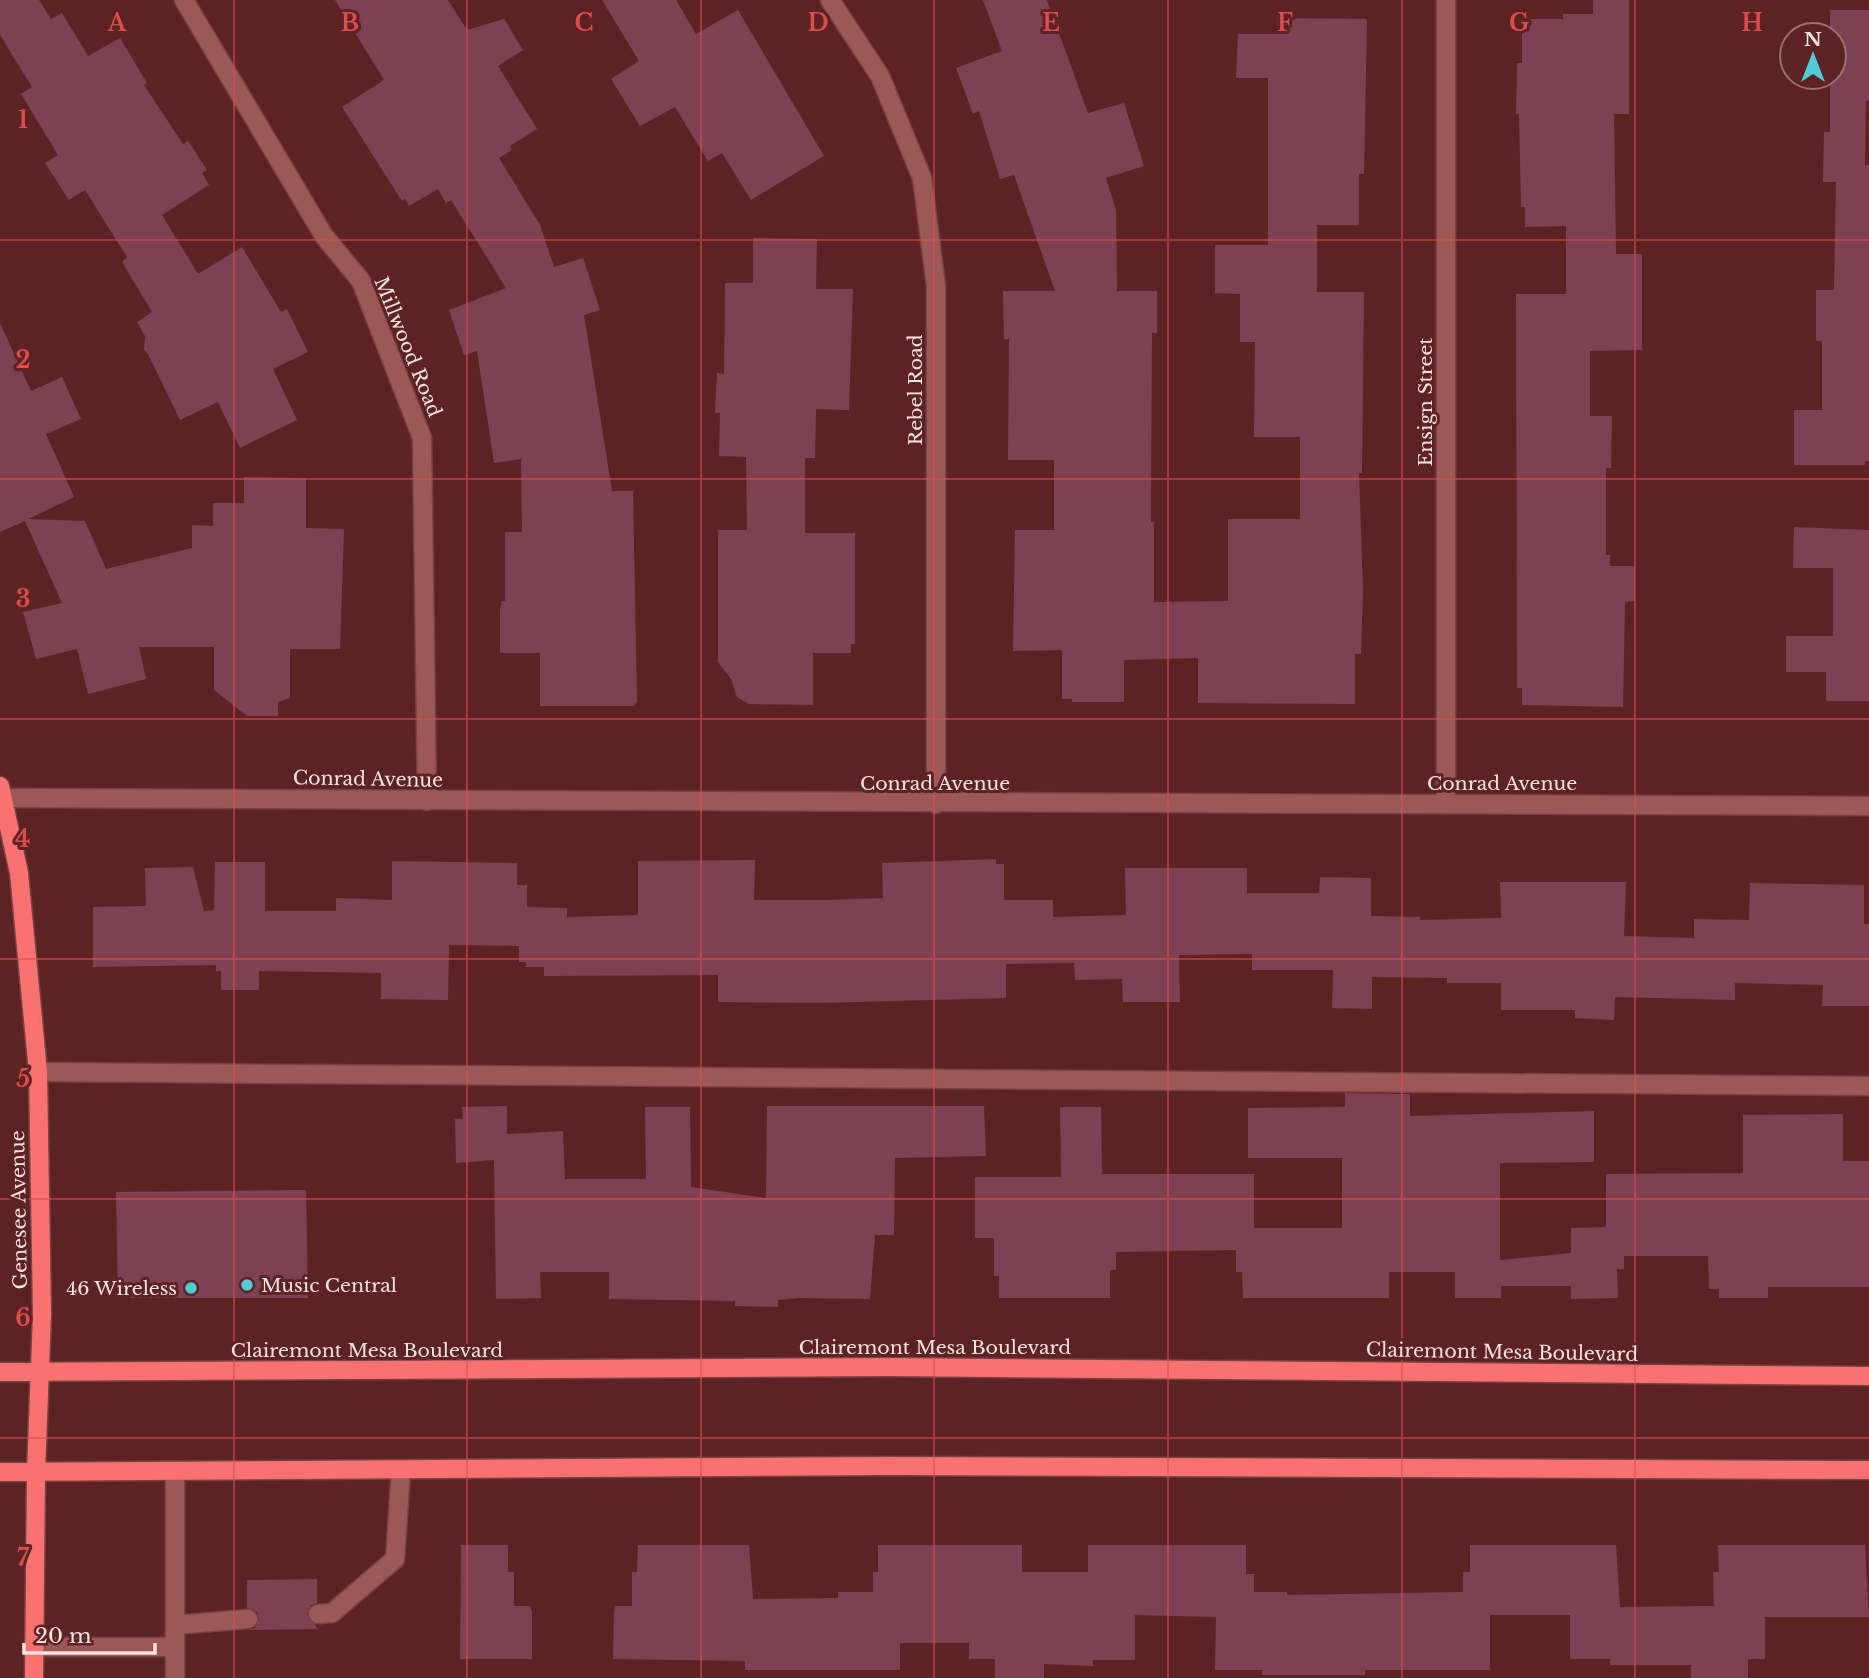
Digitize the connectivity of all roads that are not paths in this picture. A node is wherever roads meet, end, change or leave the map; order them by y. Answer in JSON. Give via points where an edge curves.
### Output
{"nodes":[{"id":1,"x":184,"y":0,"type":"edge"},
{"id":2,"x":830,"y":0,"type":"edge"},
{"id":3,"x":1446,"y":0,"type":"edge"},
{"id":4,"x":1,"y":794,"type":"edge"},
{"id":5,"x":427,"y":801,"type":"junction"},
{"id":6,"x":936,"y":804,"type":"junction"},
{"id":7,"x":1446,"y":804,"type":"junction"},
{"id":8,"x":1869,"y":806,"type":"edge"},
{"id":9,"x":38,"y":1072,"type":"junction"},
{"id":10,"x":1869,"y":1086,"type":"edge"},
{"id":11,"x":0,"y":1373,"type":"edge"},
{"id":12,"x":42,"y":1374,"type":"junction"},
{"id":13,"x":1869,"y":1376,"type":"edge"},
{"id":14,"x":401,"y":1470,"type":"junction"},
{"id":15,"x":1869,"y":1470,"type":"edge"},
{"id":16,"x":0,"y":1472,"type":"edge"},
{"id":17,"x":175,"y":1472,"type":"junction"},
{"id":18,"x":36,"y":1473,"type":"junction"},
{"id":19,"x":325,"y":1614,"type":"dead end"},
{"id":20,"x":248,"y":1619,"type":"dead end"},
{"id":21,"x":175,"y":1625,"type":"junction"},
{"id":22,"x":33,"y":1647,"type":"junction"},
{"id":23,"x":175,"y":1647,"type":"junction"},
{"id":24,"x":34,"y":1678,"type":"edge"},
{"id":25,"x":175,"y":1678,"type":"edge"}],
"edges":[{"from":1,"to":5,"type":"street","name":"Millwood Road","via":[[324,236],[361,281],[422,438]]},
{"from":2,"to":6,"type":"street","name":"Rebel Road","via":[[880,76],[922,178],[936,286]]},
{"from":3,"to":7,"type":"street","name":"Ensign Street"},
{"from":4,"to":5,"type":"street","name":"Conrad Avenue"},
{"from":4,"to":9,"type":"main road","name":"Genesee Avenue","via":[[19,873]]},
{"from":5,"to":6,"type":"street","name":"Conrad Avenue"},
{"from":6,"to":7,"type":"street","name":"Conrad Avenue"},
{"from":7,"to":8,"type":"street","name":"Conrad Avenue"},
{"from":9,"to":10,"type":"street"},
{"from":9,"to":12,"type":"main road","name":"Genesee Avenue"},
{"from":11,"to":12,"type":"main road","name":"Clairemont Mesa Boulevard"},
{"from":12,"to":13,"type":"main road","name":"Clairemont Mesa Boulevard","via":[[888,1367]]},
{"from":12,"to":18,"type":"main road","name":"Genesee Avenue"},
{"from":14,"to":15,"type":"main road","via":[[889,1466]]},
{"from":14,"to":17,"type":"main road"},
{"from":14,"to":19,"type":"street","via":[[395,1559]]},
{"from":16,"to":18,"type":"main road"},
{"from":17,"to":18,"type":"main road"},
{"from":17,"to":21,"type":"street"},
{"from":18,"to":22,"type":"main road","name":"Genesee Avenue"},
{"from":20,"to":21,"type":"street"},
{"from":21,"to":23,"type":"street"},
{"from":22,"to":23,"type":"street"},
{"from":22,"to":24,"type":"main road","name":"Genesee Avenue"},
{"from":23,"to":25,"type":"street"}]}
